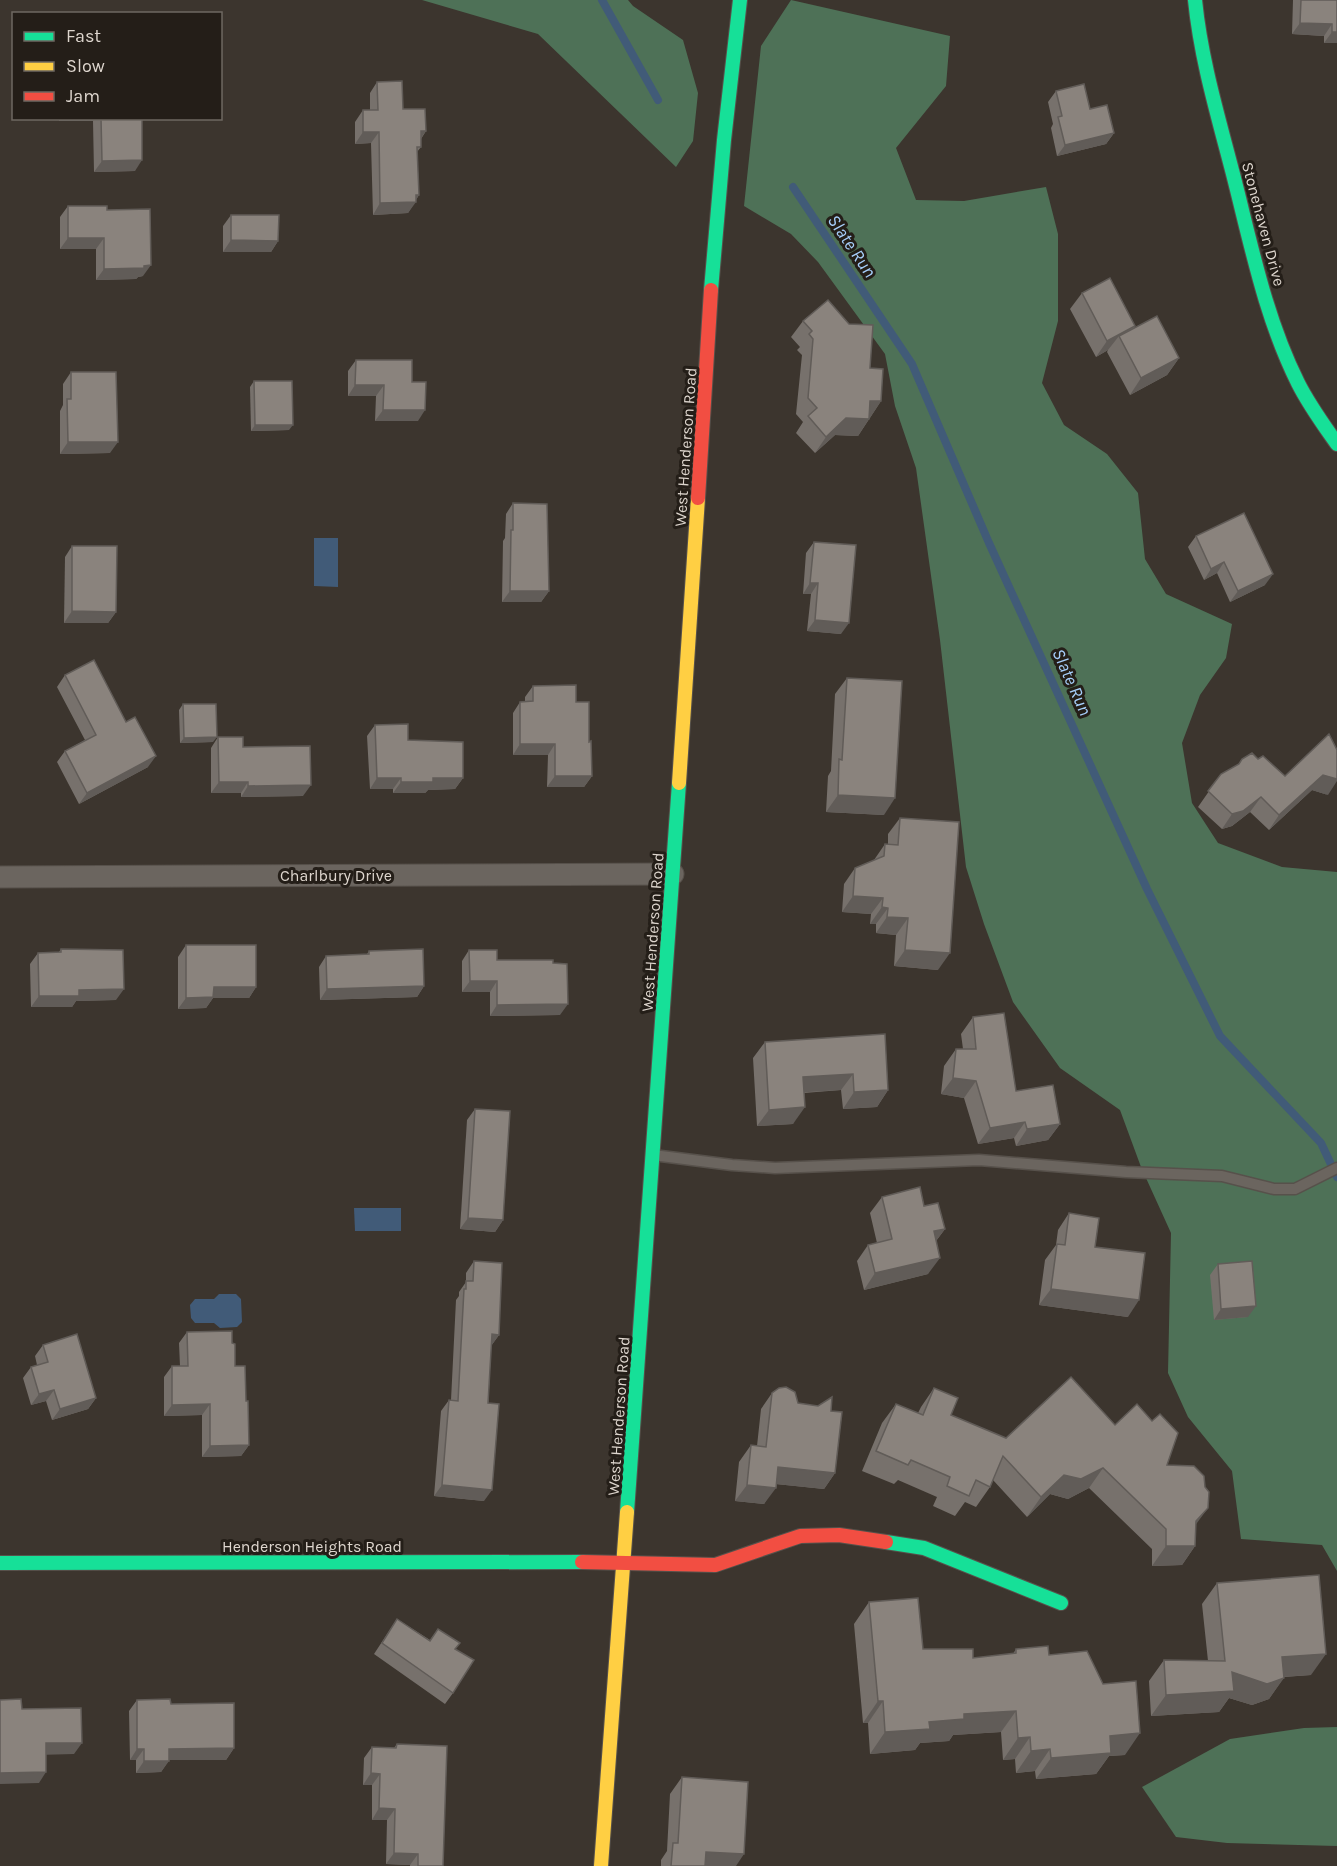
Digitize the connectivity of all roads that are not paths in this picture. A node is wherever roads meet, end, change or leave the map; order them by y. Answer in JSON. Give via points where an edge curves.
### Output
{"nodes":[{"id":1,"x":740,"y":0,"type":"edge"},
{"id":2,"x":1195,"y":0,"type":"edge"},
{"id":3,"x":1337,"y":444,"type":"edge"},
{"id":4,"x":673,"y":874,"type":"junction"},
{"id":5,"x":0,"y":877,"type":"edge"},
{"id":6,"x":653,"y":1155,"type":"junction"},
{"id":7,"x":1337,"y":1168,"type":"edge"},
{"id":8,"x":624,"y":1562,"type":"junction"},
{"id":9,"x":0,"y":1563,"type":"edge"},
{"id":10,"x":1061,"y":1603,"type":"dead end"},
{"id":11,"x":601,"y":1866,"type":"edge"}],
"edges":[{"from":1,"to":4,"type":"main road","name":"West Henderson Road","via":[[712,282]]},
{"from":2,"to":3,"type":"main road","name":"Stonehaven Drive","via":[[1196,22],[1218,118],[1279,340],[1306,399]]},
{"from":4,"to":5,"type":"street","name":"Charlbury Drive"},
{"from":4,"to":6,"type":"main road","name":"West Henderson Road"},
{"from":6,"to":7,"type":"lane","via":[[775,1168],[979,1160],[1222,1176],[1274,1189],[1294,1189]]},
{"from":6,"to":8,"type":"main road","name":"West Henderson Road"},
{"from":8,"to":9,"type":"main road","name":"Henderson Heights Road"},
{"from":8,"to":10,"type":"main road","name":"Henderson Heights Road","via":[[715,1565],[800,1536],[839,1535],[924,1548]]},
{"from":8,"to":11,"type":"main road","name":"West Henderson Road"}]}
